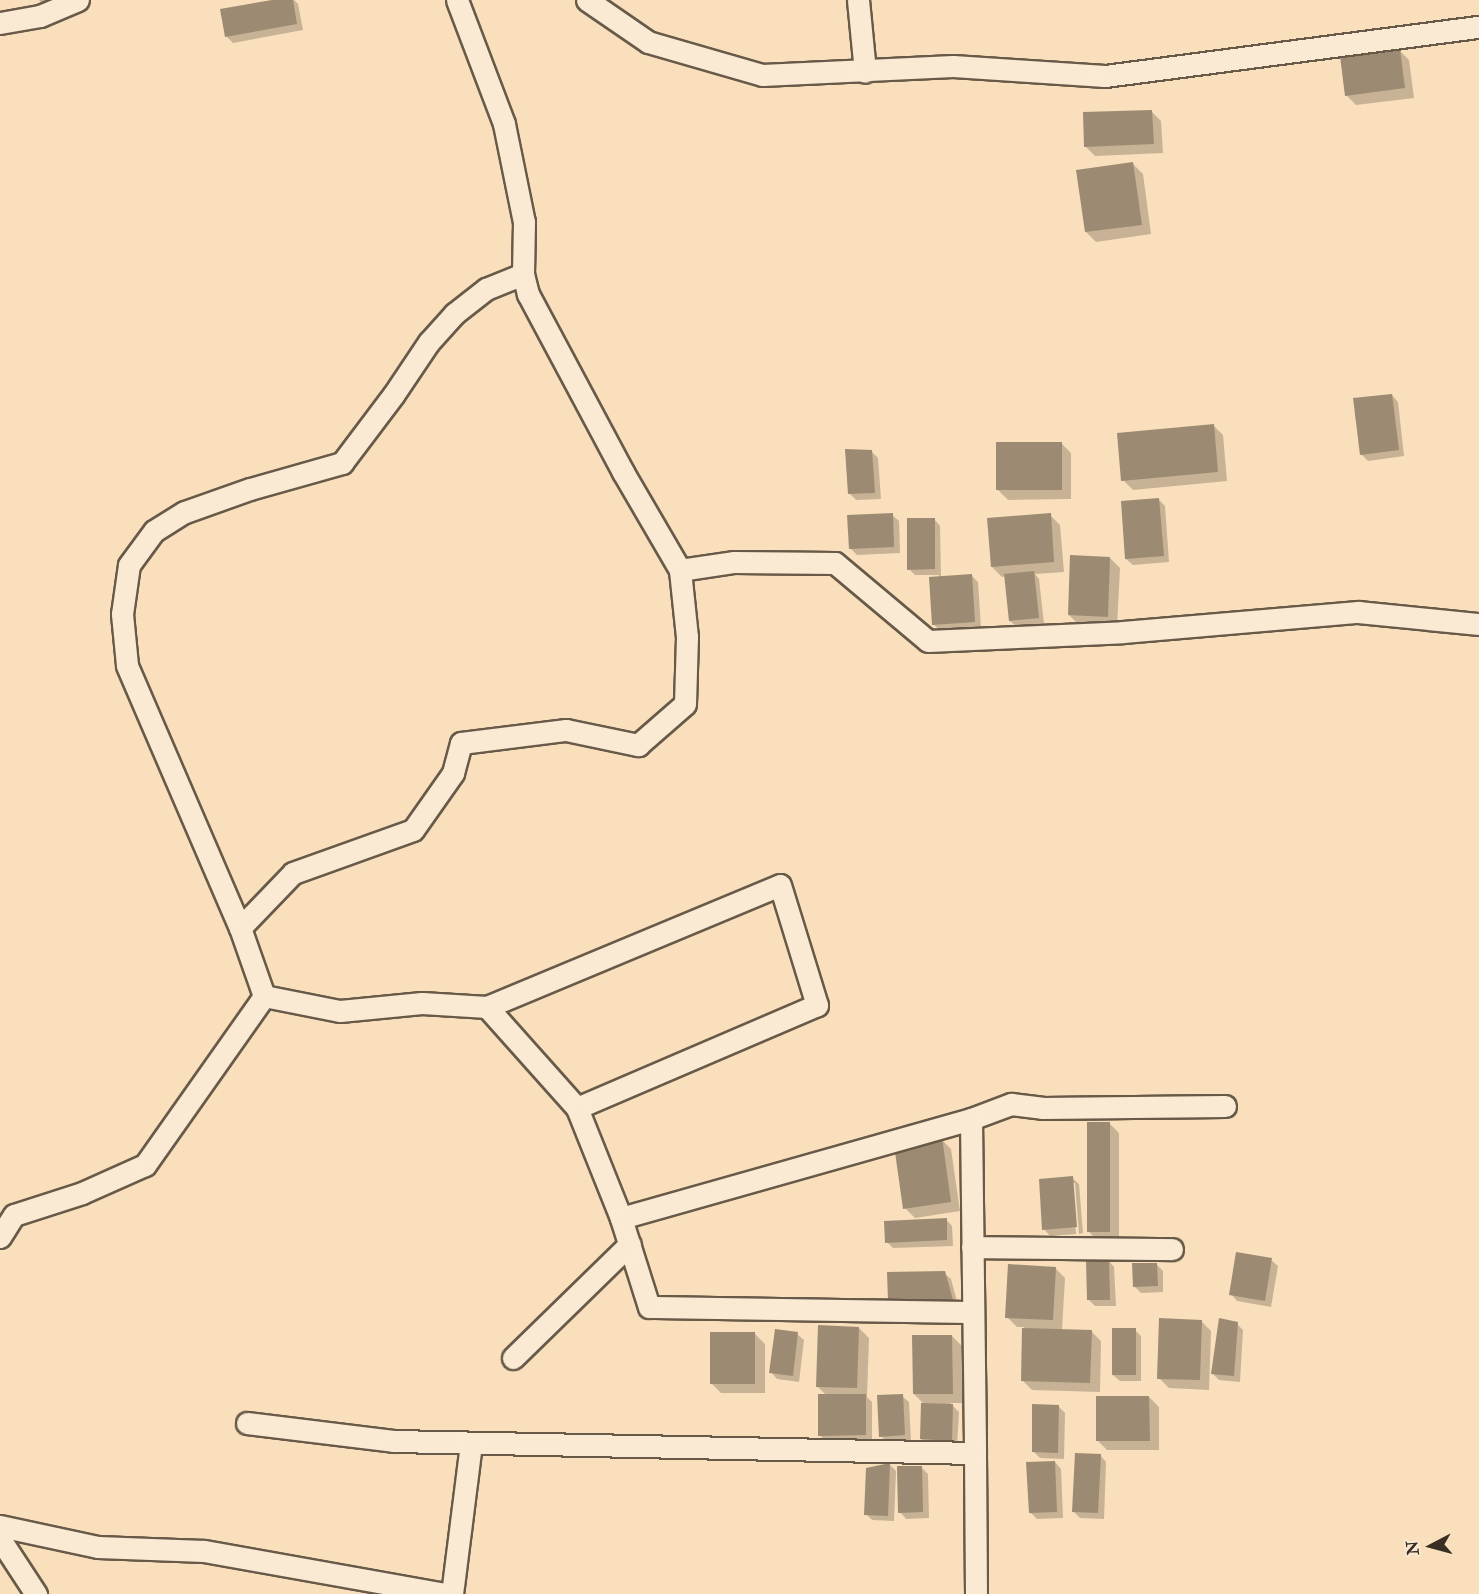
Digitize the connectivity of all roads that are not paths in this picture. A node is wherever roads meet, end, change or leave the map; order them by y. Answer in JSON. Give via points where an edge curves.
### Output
{"nodes":[{"id":1,"x":78,"y":0,"type":"edge"},
{"id":2,"x":457,"y":0,"type":"edge"},
{"id":3,"x":587,"y":0,"type":"edge"},
{"id":4,"x":858,"y":0,"type":"edge"},
{"id":5,"x":0,"y":23,"type":"edge"},
{"id":6,"x":1479,"y":27,"type":"edge"},
{"id":7,"x":865,"y":72,"type":"junction"},
{"id":8,"x":523,"y":274,"type":"junction"},
{"id":9,"x":680,"y":570,"type":"junction"},
{"id":10,"x":1479,"y":624,"type":"edge"},
{"id":11,"x":240,"y":928,"type":"junction"},
{"id":12,"x":264,"y":996,"type":"junction"},
{"id":13,"x":487,"y":1007,"type":"junction"},
{"id":14,"x":1225,"y":1106,"type":"dead end"},
{"id":15,"x":578,"y":1108,"type":"junction"},
{"id":16,"x":971,"y":1119,"type":"junction"},
{"id":17,"x":621,"y":1218,"type":"junction"},
{"id":18,"x":0,"y":1237,"type":"edge"},
{"id":19,"x":630,"y":1244,"type":"junction"},
{"id":20,"x":972,"y":1247,"type":"junction"},
{"id":21,"x":1172,"y":1249,"type":"dead end"},
{"id":22,"x":973,"y":1312,"type":"junction"},
{"id":23,"x":513,"y":1358,"type":"dead end"},
{"id":24,"x":247,"y":1424,"type":"dead end"},
{"id":25,"x":471,"y":1444,"type":"junction"},
{"id":26,"x":975,"y":1452,"type":"junction"},
{"id":27,"x":0,"y":1526,"type":"edge"},
{"id":28,"x":0,"y":1539,"type":"edge"},
{"id":29,"x":36,"y":1594,"type":"edge"},
{"id":30,"x":446,"y":1594,"type":"edge"},
{"id":31,"x":452,"y":1594,"type":"edge"},
{"id":32,"x":976,"y":1594,"type":"edge"}],
"edges":[{"from":1,"to":5,"type":"street","via":[[40,16]]},
{"from":2,"to":8,"type":"street","via":[[504,124],[524,222]]},
{"from":3,"to":7,"type":"street","via":[[648,42],[762,75]]},
{"from":4,"to":7,"type":"street"},
{"from":6,"to":7,"type":"street","via":[[1105,76],[953,66]]},
{"from":8,"to":9,"type":"street","via":[[544,325]]},
{"from":8,"to":11,"type":"street","via":[[486,290],[454,314],[429,342],[342,463],[185,512],[154,531],[129,564],[122,614],[127,665]]},
{"from":9,"to":10,"type":"street","via":[[734,562],[835,563],[928,641],[1123,632],[1358,612]]},
{"from":9,"to":11,"type":"street","via":[[687,637],[685,704],[638,746],[566,730],[461,743],[453,772],[413,830],[293,873]]},
{"from":11,"to":12,"type":"street"},
{"from":12,"to":13,"type":"street","via":[[340,1011],[422,1003]]},
{"from":12,"to":18,"type":"street","via":[[145,1165],[82,1193],[14,1215]]},
{"from":13,"to":15,"type":"street"},
{"from":13,"to":15,"type":"street","via":[[780,885],[817,1005]]},
{"from":14,"to":16,"type":"street","via":[[1042,1108],[1011,1104]]},
{"from":15,"to":17,"type":"street"},
{"from":16,"to":17,"type":"street"},
{"from":16,"to":20,"type":"street"},
{"from":17,"to":19,"type":"street"},
{"from":19,"to":22,"type":"street","via":[[649,1307]]},
{"from":19,"to":23,"type":"street"},
{"from":20,"to":21,"type":"street"},
{"from":20,"to":22,"type":"street"},
{"from":22,"to":26,"type":"street"},
{"from":24,"to":25,"type":"street","via":[[393,1441]]},
{"from":25,"to":26,"type":"street"},
{"from":25,"to":31,"type":"street"},
{"from":26,"to":32,"type":"street"},
{"from":27,"to":30,"type":"street","via":[[98,1547],[204,1551]]},
{"from":28,"to":29,"type":"street"}]}
